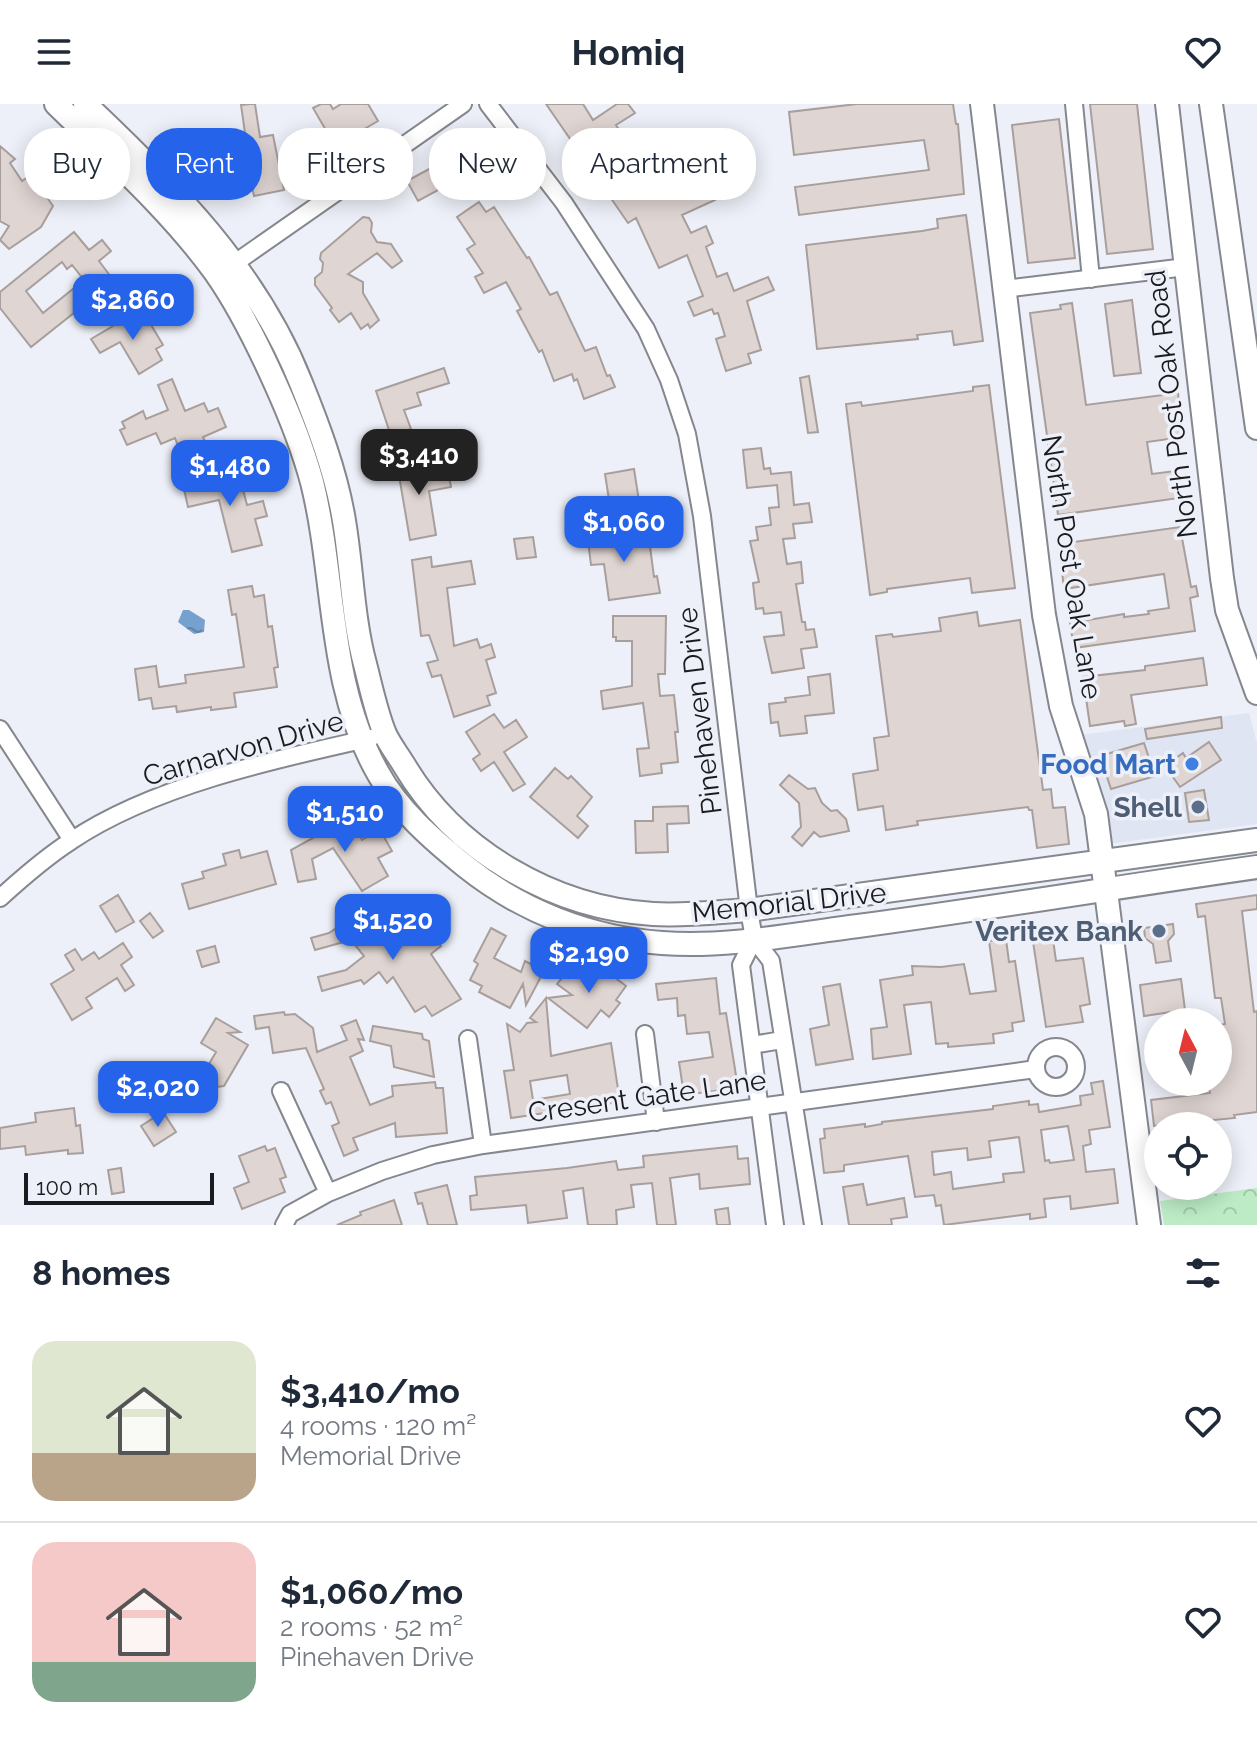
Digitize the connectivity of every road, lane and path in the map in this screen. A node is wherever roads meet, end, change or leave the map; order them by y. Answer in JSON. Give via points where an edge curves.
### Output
{"nodes":[{"id":1,"x":56,"y":104,"type":"edge"},
{"id":2,"x":85,"y":104,"type":"edge"},
{"id":3,"x":463,"y":104,"type":"edge"},
{"id":4,"x":488,"y":104,"type":"edge"},
{"id":5,"x":982,"y":104,"type":"edge"},
{"id":6,"x":1074,"y":104,"type":"edge"},
{"id":7,"x":1167,"y":104,"type":"edge"},
{"id":8,"x":1211,"y":104,"type":"edge"},
{"id":9,"x":1186,"y":267,"type":"junction"},
{"id":10,"x":225,"y":269,"type":"junction"},
{"id":11,"x":1091,"y":279,"type":"junction"},
{"id":12,"x":1004,"y":289,"type":"junction"},
{"id":13,"x":1257,"y":428,"type":"edge"},
{"id":14,"x":310,"y":437,"type":"junction"},
{"id":15,"x":1257,"y":693,"type":"edge"},
{"id":16,"x":0,"y":729,"type":"edge"},
{"id":17,"x":386,"y":735,"type":"junction"},
{"id":18,"x":363,"y":740,"type":"junction"},
{"id":19,"x":72,"y":840,"type":"junction"},
{"id":20,"x":1257,"y":840,"type":"edge"},
{"id":21,"x":1104,"y":860,"type":"junction"},
{"id":22,"x":1257,"y":867,"type":"edge"},
{"id":23,"x":1107,"y":888,"type":"junction"},
{"id":24,"x":0,"y":898,"type":"edge"},
{"id":25,"x":749,"y":910,"type":"junction"},
{"id":26,"x":964,"y":910,"type":"junction"},
{"id":27,"x":754,"y":939,"type":"junction"},
{"id":28,"x":645,"y":1034,"type":"dead end"},
{"id":29,"x":468,"y":1039,"type":"dead end"},
{"id":30,"x":782,"y":1040,"type":"junction"},
{"id":31,"x":752,"y":1045,"type":"junction"},
{"id":32,"x":1036,"y":1069,"type":"dead end"},
{"id":33,"x":281,"y":1091,"type":"dead end"},
{"id":34,"x":794,"y":1102,"type":"junction"},
{"id":35,"x":758,"y":1107,"type":"junction"},
{"id":36,"x":656,"y":1122,"type":"junction"},
{"id":37,"x":483,"y":1145,"type":"junction"},
{"id":38,"x":328,"y":1193,"type":"junction"},
{"id":39,"x":284,"y":1225,"type":"edge"},
{"id":40,"x":775,"y":1225,"type":"edge"},
{"id":41,"x":813,"y":1225,"type":"edge"},
{"id":42,"x":1149,"y":1225,"type":"edge"}],
"edges":[{"from":1,"to":10,"type":"main road","name":"Memorial Drive"},
{"from":2,"to":10,"type":"main road","name":"Memorial Drive","via":[[176,195]]},
{"from":3,"to":10,"type":"street"},
{"from":4,"to":25,"type":"street","name":"Pinehaven Drive","via":[[564,203],[646,329],[683,421],[702,516]]},
{"from":5,"to":12,"type":"main road","name":"North Post Oak Lane"},
{"from":6,"to":11,"type":"street"},
{"from":7,"to":9,"type":"main road","name":"North Post Oak Road"},
{"from":8,"to":13,"type":"main road"},
{"from":9,"to":11,"type":"street"},
{"from":9,"to":15,"type":"main road","name":"North Post Oak Road","via":[[1227,610]]},
{"from":10,"to":14,"type":"main road","name":"Memorial Drive","via":[[276,329],[300,380]]},
{"from":11,"to":12,"type":"street"},
{"from":12,"to":21,"type":"main road","name":"North Post Oak Lane","via":[[1052,660]]},
{"from":14,"to":17,"type":"main road","name":"Memorial Drive","via":[[343,513],[364,661]]},
{"from":14,"to":18,"type":"main road","name":"Memorial Drive","via":[[312,484],[340,664]]},
{"from":16,"to":19,"type":"street"},
{"from":17,"to":18,"type":"street","name":"Carnarvon Drive"},
{"from":17,"to":25,"type":"main road","name":"Memorial Drive","via":[[417,787],[438,810],[478,848],[544,887],[585,903],[652,914]]},
{"from":18,"to":19,"type":"street","name":"Carnarvon Drive","via":[[222,776],[134,807]]},
{"from":18,"to":27,"type":"main road","name":"Memorial Drive","via":[[394,797],[436,843],[514,899],[555,919],[632,940],[703,944]]},
{"from":19,"to":24,"type":"street","name":"Carnarvon Drive"},
{"from":20,"to":21,"type":"main road","name":"Memorial Drive"},
{"from":21,"to":23,"type":"main road","name":"North Post Oak Lane"},
{"from":21,"to":25,"type":"main road","name":"Memorial Drive"},
{"from":21,"to":26,"type":"main road","via":[[1080,875]]},
{"from":22,"to":23,"type":"main road","name":"Memorial Drive"},
{"from":23,"to":26,"type":"main road","name":"Memorial Drive"},
{"from":23,"to":42,"type":"main road","name":"North Post Oak Lane"},
{"from":25,"to":27,"type":"street","name":"Pinehaven Drive"},
{"from":26,"to":27,"type":"main road","name":"Memorial Drive"},
{"from":27,"to":30,"type":"street","via":[[771,961]]},
{"from":27,"to":31,"type":"street","via":[[741,965]]},
{"from":28,"to":36,"type":"street"},
{"from":29,"to":37,"type":"street"},
{"from":30,"to":31,"type":"street"},
{"from":30,"to":34,"type":"street"},
{"from":31,"to":35,"type":"street"},
{"from":32,"to":34,"type":"street","name":"Cresent Gate Lane"},
{"from":33,"to":38,"type":"street"},
{"from":34,"to":35,"type":"street","name":"Cresent Gate Lane"},
{"from":34,"to":41,"type":"street"},
{"from":35,"to":36,"type":"street","name":"Cresent Gate Lane"},
{"from":35,"to":40,"type":"street"},
{"from":36,"to":37,"type":"street","name":"Cresent Gate Lane"},
{"from":37,"to":38,"type":"street","name":"Cresent Gate Lane","via":[[433,1155]]},
{"from":38,"to":39,"type":"street","name":"Cresent Gate Lane","via":[[290,1214]]}]}
